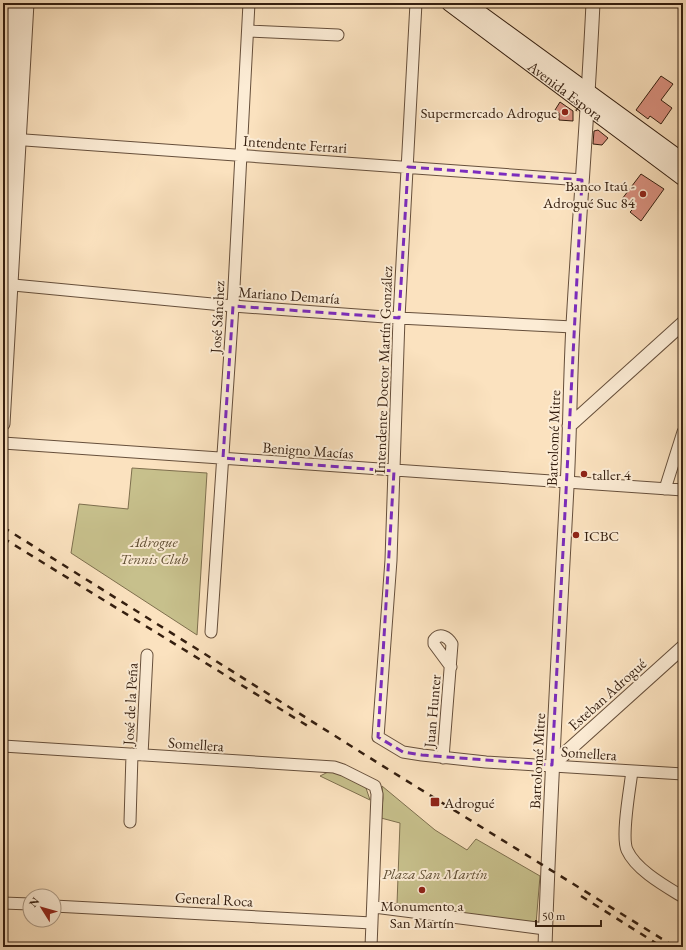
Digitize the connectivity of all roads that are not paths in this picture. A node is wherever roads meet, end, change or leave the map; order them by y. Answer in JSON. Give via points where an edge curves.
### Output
{"nodes":[{"id":1,"x":16,"y":3,"type":"edge"},
{"id":2,"x":27,"y":3,"type":"edge"},
{"id":3,"x":249,"y":3,"type":"edge"},
{"id":4,"x":416,"y":3,"type":"edge"},
{"id":5,"x":449,"y":3,"type":"edge"},
{"id":6,"x":466,"y":3,"type":"edge"},
{"id":7,"x":593,"y":3,"type":"edge"},
{"id":8,"x":249,"y":30,"type":"junction"},
{"id":9,"x":338,"y":34,"type":"dead end"},
{"id":10,"x":588,"y":99,"type":"junction"},
{"id":11,"x":13,"y":139,"type":"junction"},
{"id":12,"x":9,"y":152,"type":"edge"},
{"id":13,"x":240,"y":155,"type":"junction"},
{"id":14,"x":683,"y":160,"type":"edge"},
{"id":15,"x":408,"y":167,"type":"junction"},
{"id":16,"x":683,"y":178,"type":"edge"},
{"id":17,"x":582,"y":180,"type":"junction"},
{"id":18,"x":3,"y":222,"type":"edge"},
{"id":19,"x":7,"y":285,"type":"edge"},
{"id":20,"x":233,"y":306,"type":"junction"},
{"id":21,"x":399,"y":318,"type":"junction"},
{"id":22,"x":683,"y":323,"type":"edge"},
{"id":23,"x":573,"y":327,"type":"junction"},
{"id":24,"x":4,"y":380,"type":"edge"},
{"id":25,"x":3,"y":424,"type":"edge"},
{"id":26,"x":569,"y":426,"type":"junction"},
{"id":27,"x":683,"y":432,"type":"edge"},
{"id":28,"x":3,"y":443,"type":"edge"},
{"id":29,"x":223,"y":458,"type":"junction"},
{"id":30,"x":394,"y":471,"type":"junction"},
{"id":31,"x":567,"y":483,"type":"junction"},
{"id":32,"x":665,"y":490,"type":"junction"},
{"id":33,"x":683,"y":490,"type":"edge"},
{"id":34,"x":211,"y":632,"type":"dead end"},
{"id":35,"x":683,"y":647,"type":"edge"},
{"id":36,"x":148,"y":655,"type":"dead end"},
{"id":37,"x":450,"y":667,"type":"dead end"},
{"id":38,"x":378,"y":737,"type":"joint"},
{"id":39,"x":3,"y":746,"type":"edge"},
{"id":40,"x":137,"y":755,"type":"junction"},
{"id":41,"x":443,"y":758,"type":"junction"},
{"id":42,"x":552,"y":765,"type":"junction"},
{"id":43,"x":632,"y":771,"type":"junction"},
{"id":44,"x":683,"y":774,"type":"edge"},
{"id":45,"x":130,"y":822,"type":"dead end"},
{"id":46,"x":683,"y":897,"type":"edge"},
{"id":47,"x":3,"y":903,"type":"edge"},
{"id":48,"x":22,"y":904,"type":"edge"},
{"id":49,"x":62,"y":906,"type":"edge"},
{"id":50,"x":374,"y":907,"type":"junction"},
{"id":51,"x":372,"y":923,"type":"junction"},
{"id":52,"x":546,"y":929,"type":"junction"},
{"id":53,"x":371,"y":947,"type":"edge"},
{"id":54,"x":545,"y":947,"type":"edge"}],
"edges":[{"from":1,"to":11,"type":"street"},
{"from":2,"to":11,"type":"street"},
{"from":3,"to":8,"type":"street","name":"José Sánchez"},
{"from":4,"to":15,"type":"street","name":"Intendente Doctor Martín González"},
{"from":5,"to":10,"type":"main road","name":"Avenida Espora"},
{"from":6,"to":10,"type":"main road","name":"Avenida Espora"},
{"from":7,"to":10,"type":"street","name":"Bartolomé Mitre"},
{"from":8,"to":9,"type":"street"},
{"from":8,"to":13,"type":"street","name":"José Sánchez"},
{"from":10,"to":14,"type":"main road","name":"Avenida Espora"},
{"from":10,"to":16,"type":"main road","name":"Avenida Espora"},
{"from":10,"to":17,"type":"street","name":"Bartolomé Mitre"},
{"from":11,"to":12,"type":"street"},
{"from":11,"to":13,"type":"street","name":"Intendente Ferrari"},
{"from":12,"to":18,"type":"street"},
{"from":12,"to":19,"type":"street"},
{"from":13,"to":15,"type":"street","name":"Intendente Ferrari"},
{"from":13,"to":20,"type":"street","name":"José Sánchez"},
{"from":15,"to":17,"type":"street","name":"Intendente Ferrari"},
{"from":15,"to":21,"type":"street","name":"Intendente Doctor Martín González"},
{"from":17,"to":23,"type":"street","name":"Bartolomé Mitre"},
{"from":19,"to":20,"type":"street","name":"Mariano Demaría"},
{"from":19,"to":24,"type":"street"},
{"from":20,"to":21,"type":"street","name":"Mariano Demaría"},
{"from":20,"to":29,"type":"street","name":"José Sánchez"},
{"from":21,"to":23,"type":"street","name":"Mariano Demaría"},
{"from":21,"to":30,"type":"street","name":"Intendente Doctor Martín González"},
{"from":22,"to":26,"type":"street"},
{"from":23,"to":26,"type":"street","name":"Bartolomé Mitre"},
{"from":24,"to":25,"type":"street"},
{"from":26,"to":31,"type":"street","name":"Bartolomé Mitre"},
{"from":27,"to":32,"type":"street"},
{"from":28,"to":29,"type":"street","name":"Benigno Macías"},
{"from":29,"to":30,"type":"street","name":"Benigno Macías"},
{"from":29,"to":34,"type":"street","name":"José Sánchez"},
{"from":30,"to":31,"type":"street","name":"Benigno Macías"},
{"from":30,"to":38,"type":"street","name":"Intendente Doctor Martín González","via":[[391,560]]},
{"from":31,"to":32,"type":"street","name":"Benigno Macías"},
{"from":31,"to":42,"type":"street","name":"Bartolomé Mitre"},
{"from":32,"to":33,"type":"street","name":"Benigno Macías"},
{"from":35,"to":42,"type":"street","name":"Esteban Adrogué"},
{"from":36,"to":40,"type":"street","name":"José de la Peña"},
{"from":37,"to":41,"type":"street","name":"Juan Hunter"},
{"from":38,"to":41,"type":"street","name":"Somellera","via":[[403,752]]},
{"from":39,"to":40,"type":"street","name":"Somellera"},
{"from":40,"to":45,"type":"street","name":"José de la Peña"},
{"from":40,"to":50,"type":"street","name":"Somellera","via":[[339,768],[375,786],[377,794]]},
{"from":41,"to":42,"type":"street","name":"Somellera"},
{"from":42,"to":43,"type":"street","name":"Somellera"},
{"from":42,"to":52,"type":"street","name":"Bartolomé Mitre"},
{"from":43,"to":44,"type":"street","name":"Somellera"},
{"from":43,"to":46,"type":"street","via":[[624,838],[627,851],[643,870]]},
{"from":47,"to":48,"type":"street"},
{"from":49,"to":51,"type":"street","name":"General Roca"},
{"from":50,"to":51,"type":"street"},
{"from":50,"to":52,"type":"street"},
{"from":51,"to":53,"type":"street"},
{"from":52,"to":54,"type":"street","name":"Bartolomé Mitre"}]}
